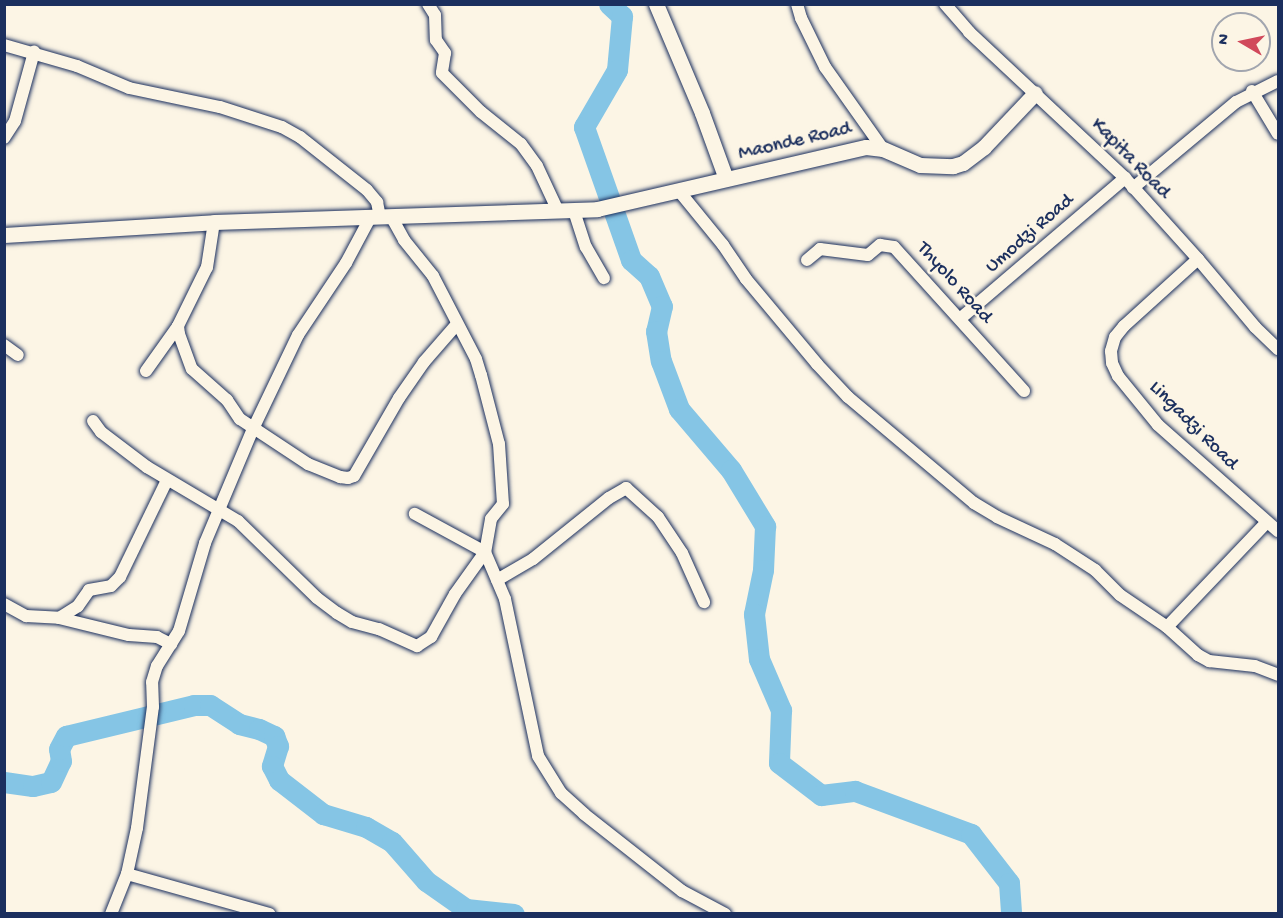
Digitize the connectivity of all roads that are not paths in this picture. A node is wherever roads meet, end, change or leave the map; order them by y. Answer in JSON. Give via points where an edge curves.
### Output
{"nodes":[{"id":1,"x":428,"y":4,"type":"edge"},
{"id":2,"x":656,"y":4,"type":"edge"},
{"id":3,"x":797,"y":4,"type":"edge"},
{"id":4,"x":945,"y":4,"type":"edge"},
{"id":5,"x":4,"y":45,"type":"edge"},
{"id":6,"x":34,"y":52,"type":"junction"},
{"id":7,"x":1278,"y":81,"type":"edge"},
{"id":8,"x":1252,"y":91,"type":"junction"},
{"id":9,"x":1035,"y":93,"type":"junction"},
{"id":10,"x":1278,"y":134,"type":"edge"},
{"id":11,"x":4,"y":138,"type":"edge"},
{"id":12,"x":882,"y":149,"type":"junction"},
{"id":13,"x":726,"y":179,"type":"junction"},
{"id":14,"x":1129,"y":183,"type":"junction"},
{"id":15,"x":679,"y":191,"type":"junction"},
{"id":16,"x":558,"y":211,"type":"junction"},
{"id":17,"x":574,"y":211,"type":"junction"},
{"id":18,"x":381,"y":218,"type":"junction"},
{"id":19,"x":214,"y":222,"type":"junction"},
{"id":20,"x":4,"y":235,"type":"edge"},
{"id":21,"x":1198,"y":259,"type":"junction"},
{"id":22,"x":807,"y":261,"type":"dead end"},
{"id":23,"x":604,"y":278,"type":"dead end"},
{"id":24,"x":961,"y":318,"type":"junction"},
{"id":25,"x":457,"y":324,"type":"junction"},
{"id":26,"x":178,"y":326,"type":"junction"},
{"id":27,"x":4,"y":345,"type":"edge"},
{"id":28,"x":1278,"y":349,"type":"edge"},
{"id":29,"x":18,"y":355,"type":"dead end"},
{"id":30,"x":146,"y":371,"type":"dead end"},
{"id":31,"x":1024,"y":391,"type":"dead end"},
{"id":32,"x":93,"y":421,"type":"dead end"},
{"id":33,"x":253,"y":429,"type":"junction"},
{"id":34,"x":167,"y":480,"type":"junction"},
{"id":35,"x":219,"y":508,"type":"junction"},
{"id":36,"x":415,"y":514,"type":"dead end"},
{"id":37,"x":1267,"y":522,"type":"junction"},
{"id":38,"x":1278,"y":531,"type":"edge"},
{"id":39,"x":485,"y":552,"type":"junction"},
{"id":40,"x":497,"y":580,"type":"junction"},
{"id":41,"x":704,"y":602,"type":"dead end"},
{"id":42,"x":4,"y":604,"type":"edge"},
{"id":43,"x":59,"y":618,"type":"junction"},
{"id":44,"x":1167,"y":627,"type":"junction"},
{"id":45,"x":171,"y":644,"type":"junction"},
{"id":46,"x":1278,"y":675,"type":"edge"},
{"id":47,"x":127,"y":874,"type":"junction"},
{"id":48,"x":111,"y":914,"type":"edge"},
{"id":49,"x":269,"y":914,"type":"edge"},
{"id":50,"x":725,"y":914,"type":"edge"}],
"edges":[{"from":1,"to":16,"type":"street","via":[[435,15],[436,40],[445,53],[441,73],[521,144],[537,166]]},
{"from":2,"to":13,"type":"street"},
{"from":3,"to":12,"type":"street","via":[[825,67]]},
{"from":4,"to":9,"type":"street","name":"Kapita Road","via":[[969,32]]},
{"from":5,"to":6,"type":"street"},
{"from":6,"to":11,"type":"street","via":[[15,121]]},
{"from":6,"to":18,"type":"street","via":[[129,88],[220,107],[282,127],[367,190],[377,202]]},
{"from":7,"to":8,"type":"street","name":"Umodzi Road"},
{"from":8,"to":10,"type":"street"},
{"from":8,"to":14,"type":"street","name":"Umodzi Road"},
{"from":9,"to":12,"type":"street","name":"Maonde Road","via":[[984,147],[963,163],[928,167]]},
{"from":9,"to":14,"type":"street","name":"Kapita Road"},
{"from":12,"to":13,"type":"street","name":"Maonde Road","via":[[866,147]]},
{"from":13,"to":15,"type":"street","name":"Maonde Road"},
{"from":14,"to":21,"type":"street","name":"Kapita Road"},
{"from":14,"to":24,"type":"street","name":"Umodzi Road"},
{"from":15,"to":17,"type":"street","name":"Maonde Road","via":[[643,201]]},
{"from":15,"to":44,"type":"street","via":[[784,327],[848,397],[974,503],[1063,549]]},
{"from":16,"to":17,"type":"street","name":"Maonde Road"},
{"from":16,"to":18,"type":"street","name":"Maonde Road"},
{"from":17,"to":23,"type":"street","via":[[586,247]]},
{"from":18,"to":19,"type":"street","name":"Maonde Road"},
{"from":18,"to":25,"type":"street","via":[[405,240],[433,276]]},
{"from":18,"to":33,"type":"street","via":[[306,321]]},
{"from":19,"to":20,"type":"street","name":"Maonde Road"},
{"from":19,"to":26,"type":"street","via":[[207,267]]},
{"from":21,"to":28,"type":"street","name":"Kapita Road"},
{"from":21,"to":37,"type":"street","name":"Lingadzi Road","via":[[1124,326],[1115,337],[1112,363],[1118,376],[1158,424]]},
{"from":22,"to":24,"type":"street","name":"Thyolo Road","via":[[820,249],[868,255],[880,245],[894,247]]},
{"from":24,"to":31,"type":"street","name":"Thyolo Road"},
{"from":25,"to":33,"type":"street","via":[[408,385],[354,476],[339,477],[308,464]]},
{"from":25,"to":39,"type":"street","via":[[481,375],[502,464],[503,504],[491,519]]},
{"from":26,"to":30,"type":"street"},
{"from":26,"to":33,"type":"street","via":[[192,369]]},
{"from":27,"to":29,"type":"street"},
{"from":32,"to":34,"type":"street","via":[[101,432]]},
{"from":33,"to":35,"type":"street"},
{"from":34,"to":35,"type":"street"},
{"from":34,"to":43,"type":"street","via":[[120,577],[111,586],[89,590],[78,606]]},
{"from":35,"to":39,"type":"street","via":[[337,613],[417,646],[431,637]]},
{"from":35,"to":45,"type":"street","via":[[179,631]]},
{"from":36,"to":39,"type":"street"},
{"from":37,"to":38,"type":"street","name":"Lingadzi Road"},
{"from":37,"to":44,"type":"street"},
{"from":39,"to":40,"type":"street"},
{"from":40,"to":41,"type":"street","via":[[533,559],[626,488],[658,517],[682,553]]},
{"from":40,"to":50,"type":"street","via":[[505,599],[538,756],[561,794],[682,891]]},
{"from":42,"to":43,"type":"street","via":[[26,616]]},
{"from":43,"to":45,"type":"street","via":[[129,635],[157,637]]},
{"from":44,"to":46,"type":"street","via":[[1209,662],[1255,666]]},
{"from":45,"to":47,"type":"street","via":[[152,682],[144,785]]},
{"from":47,"to":48,"type":"street"},
{"from":47,"to":49,"type":"street"}]}
